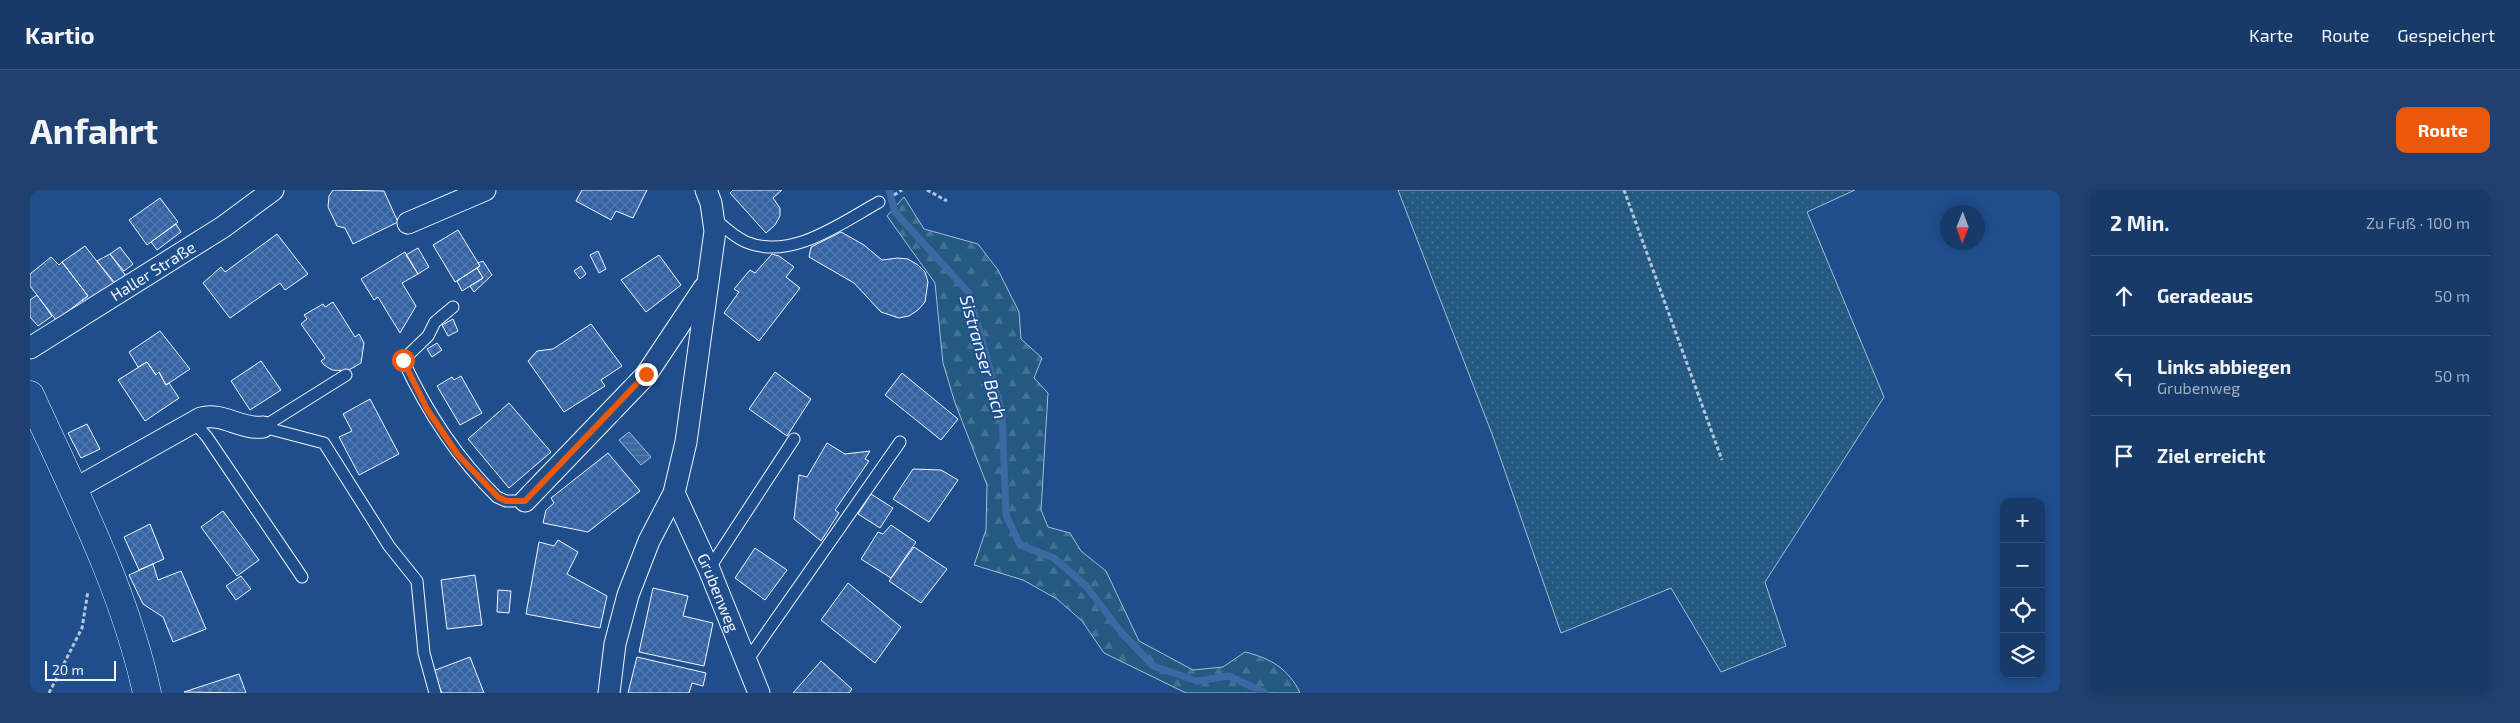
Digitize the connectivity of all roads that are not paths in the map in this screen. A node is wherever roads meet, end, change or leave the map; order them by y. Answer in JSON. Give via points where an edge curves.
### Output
{"nodes":[{"id":1,"x":273,"y":190,"type":"edge"},
{"id":2,"x":485,"y":190,"type":"edge"},
{"id":3,"x":706,"y":190,"type":"edge"},
{"id":4,"x":879,"y":202,"type":"dead end"},
{"id":5,"x":714,"y":218,"type":"junction"},
{"id":6,"x":408,"y":223,"type":"dead end"},
{"id":7,"x":706,"y":286,"type":"junction"},
{"id":8,"x":453,"y":308,"type":"dead end"},
{"id":9,"x":30,"y":348,"type":"edge"},
{"id":10,"x":346,"y":375,"type":"dead end"},
{"id":11,"x":30,"y":395,"type":"edge"},
{"id":12,"x":194,"y":422,"type":"junction"},
{"id":13,"x":263,"y":427,"type":"junction"},
{"id":14,"x":794,"y":439,"type":"dead end"},
{"id":15,"x":900,"y":442,"type":"dead end"},
{"id":16,"x":73,"y":490,"type":"junction"},
{"id":17,"x":674,"y":493,"type":"junction"},
{"id":18,"x":525,"y":501,"type":"joint"},
{"id":19,"x":709,"y":569,"type":"junction"},
{"id":20,"x":302,"y":577,"type":"dead end"},
{"id":21,"x":746,"y":662,"type":"junction"},
{"id":22,"x":147,"y":693,"type":"edge"},
{"id":23,"x":435,"y":693,"type":"edge"},
{"id":24,"x":609,"y":693,"type":"edge"},
{"id":25,"x":759,"y":693,"type":"edge"}],
"edges":[{"from":1,"to":9,"type":"street","name":"Haller Straße","via":[[223,227]]},
{"from":2,"to":6,"type":"street"},
{"from":3,"to":5,"type":"street"},
{"from":4,"to":5,"type":"lane","via":[[817,236],[780,246],[759,246],[744,241]]},
{"from":5,"to":7,"type":"street"},
{"from":7,"to":17,"type":"street","via":[[693,399]]},
{"from":7,"to":18,"type":"street","via":[[646,374]]},
{"from":8,"to":18,"type":"lane","via":[[435,322],[428,336],[403,360],[427,409],[458,455],[498,497],[506,501]]},
{"from":10,"to":13,"type":"lane"},
{"from":11,"to":16,"type":"main road"},
{"from":12,"to":13,"type":"street","via":[[210,416],[245,426]]},
{"from":12,"to":16,"type":"street"},
{"from":12,"to":20,"type":"lane"},
{"from":13,"to":23,"type":"lane","via":[[324,443],[389,546],[417,580],[424,653]]},
{"from":14,"to":19,"type":"lane"},
{"from":15,"to":21,"type":"lane"},
{"from":16,"to":22,"type":"main road","via":[[96,539],[131,633]]},
{"from":17,"to":19,"type":"street","name":"Grubenweg"},
{"from":17,"to":24,"type":"street","via":[[649,541],[628,595],[615,644]]},
{"from":19,"to":21,"type":"street","name":"Grubenweg"},
{"from":21,"to":25,"type":"street","name":"Grubenweg"}]}
